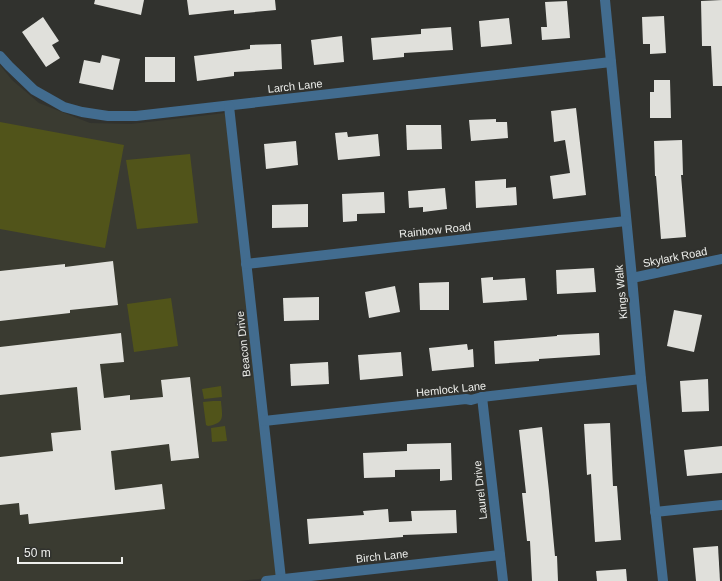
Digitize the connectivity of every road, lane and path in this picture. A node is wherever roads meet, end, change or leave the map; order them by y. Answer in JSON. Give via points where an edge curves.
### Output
{"nodes":[{"id":1,"x":605,"y":0,"type":"edge"},
{"id":2,"x":0,"y":56,"type":"edge"},
{"id":3,"x":611,"y":62,"type":"junction"},
{"id":4,"x":229,"y":106,"type":"junction"},
{"id":5,"x":626,"y":220,"type":"junction"},
{"id":6,"x":722,"y":260,"type":"edge"},
{"id":7,"x":246,"y":264,"type":"junction"},
{"id":8,"x":632,"y":278,"type":"junction"},
{"id":9,"x":640,"y":379,"type":"junction"},
{"id":10,"x":482,"y":397,"type":"junction"},
{"id":11,"x":264,"y":422,"type":"junction"},
{"id":12,"x":722,"y":505,"type":"edge"},
{"id":13,"x":655,"y":512,"type":"junction"},
{"id":14,"x":500,"y":555,"type":"junction"},
{"id":15,"x":281,"y":579,"type":"junction"},
{"id":16,"x":266,"y":581,"type":"edge"},
{"id":17,"x":503,"y":581,"type":"edge"},
{"id":18,"x":663,"y":581,"type":"edge"}],
"edges":[{"from":1,"to":3,"type":"street","name":"Kings Walk"},
{"from":2,"to":4,"type":"street","name":"Larch Lane","via":[[34,90],[64,107],[82,112],[108,116],[136,116]]},
{"from":3,"to":4,"type":"street","name":"Larch Lane"},
{"from":3,"to":5,"type":"street","name":"Kings Walk"},
{"from":4,"to":7,"type":"street","name":"Beacon Drive"},
{"from":5,"to":7,"type":"street","name":"Rainbow Road"},
{"from":5,"to":8,"type":"street","name":"Kings Walk"},
{"from":6,"to":8,"type":"street","name":"Skylark Road"},
{"from":7,"to":11,"type":"street","name":"Beacon Drive"},
{"from":8,"to":9,"type":"street","name":"Kings Walk"},
{"from":9,"to":10,"type":"street","name":"Hemlock Lane"},
{"from":9,"to":13,"type":"street","name":"Kings Walk"},
{"from":10,"to":11,"type":"street","name":"Hemlock Lane"},
{"from":10,"to":14,"type":"street","name":"Laurel Drive"},
{"from":11,"to":15,"type":"street","name":"Beacon Drive"},
{"from":12,"to":13,"type":"street"},
{"from":13,"to":18,"type":"street","name":"Kings Walk"},
{"from":14,"to":15,"type":"street","name":"Birch Lane"},
{"from":14,"to":17,"type":"street","name":"Laurel Drive"},
{"from":15,"to":16,"type":"street","name":"Birch Lane"}]}
